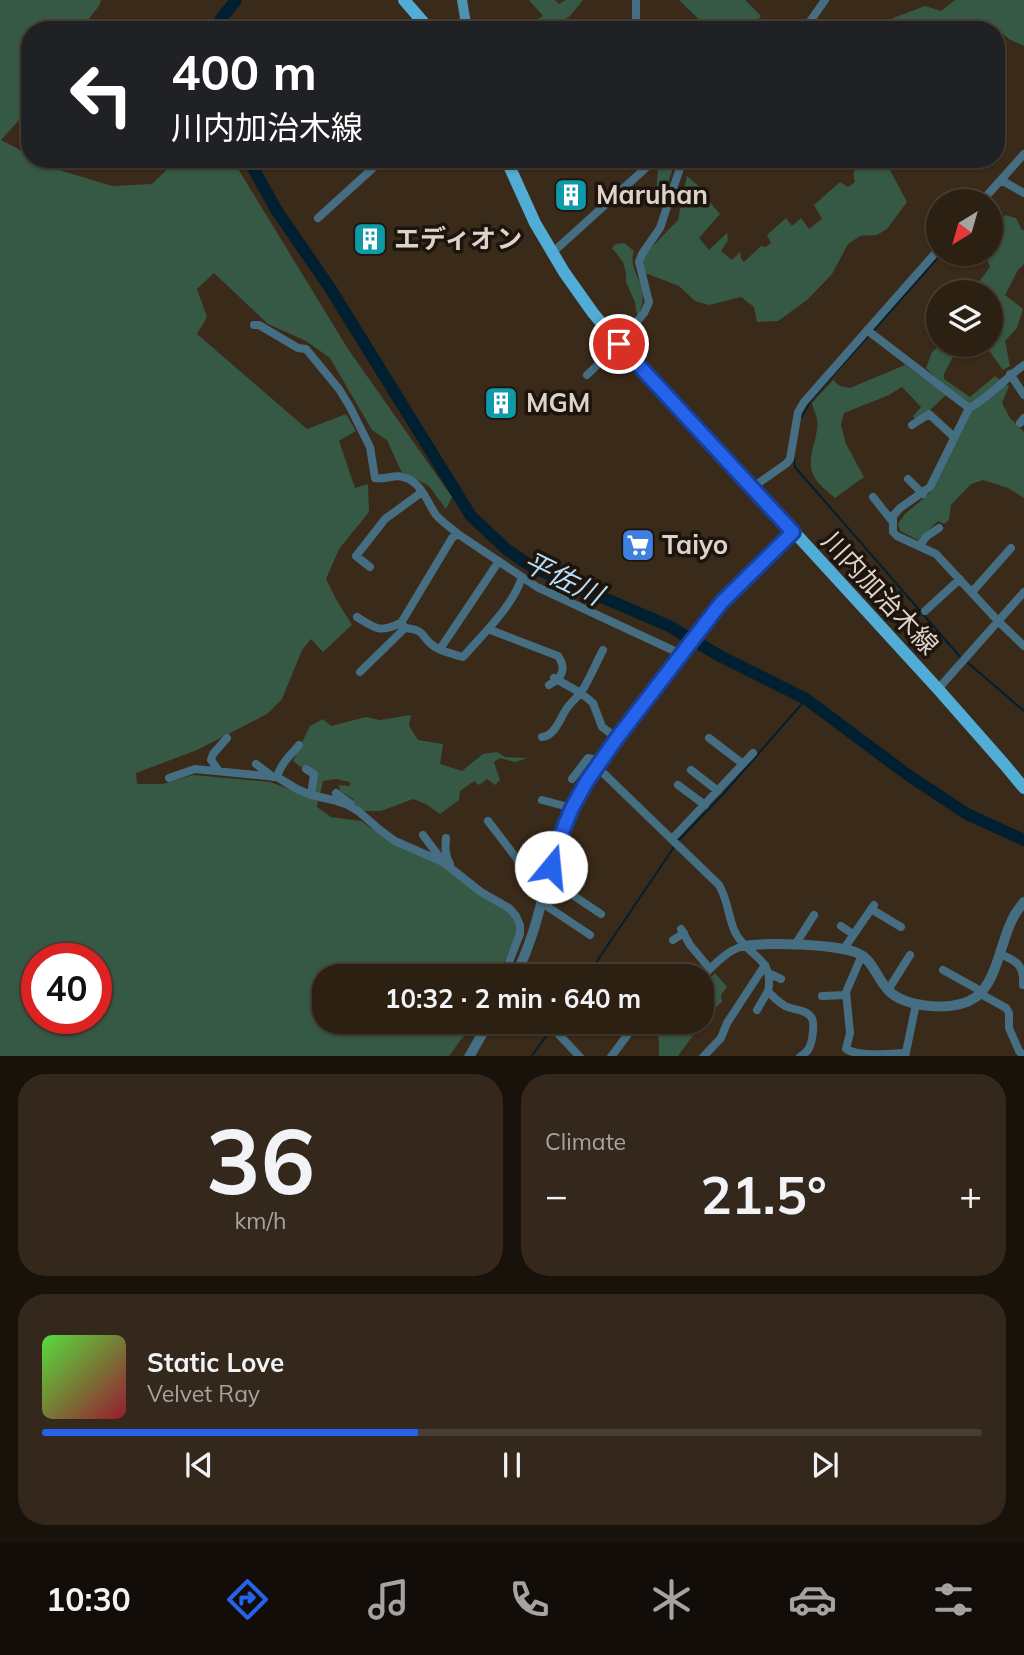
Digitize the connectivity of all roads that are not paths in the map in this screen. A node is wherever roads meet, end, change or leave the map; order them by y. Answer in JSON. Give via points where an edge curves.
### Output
{"nodes":[{"id":1,"x":404,"y":0,"type":"edge"},
{"id":2,"x":462,"y":0,"type":"edge"},
{"id":3,"x":636,"y":0,"type":"edge"},
{"id":4,"x":825,"y":0,"type":"edge"},
{"id":5,"x":422,"y":21,"type":"edge"},
{"id":6,"x":466,"y":21,"type":"edge"},
{"id":7,"x":636,"y":21,"type":"edge"},
{"id":8,"x":810,"y":21,"type":"edge"},
{"id":9,"x":1024,"y":154,"type":"edge"},
{"id":10,"x":373,"y":168,"type":"edge"},
{"id":11,"x":510,"y":168,"type":"edge"},
{"id":12,"x":646,"y":168,"type":"edge"},
{"id":13,"x":680,"y":168,"type":"edge"},
{"id":14,"x":1003,"y":181,"type":"junction"},
{"id":15,"x":995,"y":189,"type":"edge"},
{"id":16,"x":1024,"y":193,"type":"edge"},
{"id":17,"x":318,"y":218,"type":"dead end"},
{"id":18,"x":552,"y":253,"type":"junction"},
{"id":19,"x":926,"y":264,"type":"edge"},
{"id":20,"x":254,"y":325,"type":"dead end"},
{"id":21,"x":870,"y":332,"type":"junction"},
{"id":22,"x":619,"y":344,"type":"junction"},
{"id":23,"x":1024,"y":365,"type":"edge"},
{"id":24,"x":587,"y":374,"type":"dead end"},
{"id":25,"x":1010,"y":374,"type":"junction"},
{"id":26,"x":1024,"y":395,"type":"edge"},
{"id":27,"x":968,"y":408,"type":"junction"},
{"id":28,"x":912,"y":425,"type":"dead end"},
{"id":29,"x":954,"y":437,"type":"junction"},
{"id":30,"x":908,"y":479,"type":"dead end"},
{"id":31,"x":753,"y":487,"type":"junction"},
{"id":32,"x":422,"y":492,"type":"junction"},
{"id":33,"x":923,"y":494,"type":"junction"},
{"id":34,"x":873,"y":497,"type":"dead end"},
{"id":35,"x":892,"y":521,"type":"junction"},
{"id":36,"x":939,"y":528,"type":"dead end"},
{"id":37,"x":793,"y":532,"type":"junction"},
{"id":38,"x":458,"y":534,"type":"junction"},
{"id":39,"x":919,"y":546,"type":"junction"},
{"id":40,"x":1011,"y":548,"type":"dead end"},
{"id":41,"x":499,"y":561,"type":"junction"},
{"id":42,"x":370,"y":567,"type":"dead end"},
{"id":43,"x":522,"y":577,"type":"junction"},
{"id":44,"x":960,"y":579,"type":"junction"},
{"id":45,"x":972,"y":592,"type":"junction"},
{"id":46,"x":1024,"y":592,"type":"edge"},
{"id":47,"x":925,"y":611,"type":"dead end"},
{"id":48,"x":357,"y":617,"type":"dead end"},
{"id":49,"x":998,"y":621,"type":"junction"},
{"id":50,"x":403,"y":626,"type":"junction"},
{"id":51,"x":488,"y":629,"type":"junction"},
{"id":52,"x":1024,"y":646,"type":"edge"},
{"id":53,"x":440,"y":649,"type":"junction"},
{"id":54,"x":603,"y":650,"type":"dead end"},
{"id":55,"x":682,"y":652,"type":"junction"},
{"id":56,"x":360,"y":672,"type":"dead end"},
{"id":57,"x":938,"y":689,"type":"junction"},
{"id":58,"x":581,"y":693,"type":"junction"},
{"id":59,"x":542,"y":737,"type":"dead end"},
{"id":60,"x":227,"y":738,"type":"dead end"},
{"id":61,"x":617,"y":738,"type":"junction"},
{"id":62,"x":709,"y":738,"type":"dead end"},
{"id":63,"x":299,"y":745,"type":"dead end"},
{"id":64,"x":753,"y":753,"type":"dead end"},
{"id":65,"x":256,"y":764,"type":"dead end"},
{"id":66,"x":599,"y":764,"type":"junction"},
{"id":67,"x":743,"y":764,"type":"junction"},
{"id":68,"x":306,"y":769,"type":"dead end"},
{"id":69,"x":691,"y":770,"type":"dead end"},
{"id":70,"x":219,"y":771,"type":"junction"},
{"id":71,"x":275,"y":777,"type":"junction"},
{"id":72,"x":169,"y":778,"type":"dead end"},
{"id":73,"x":572,"y":779,"type":"dead end"},
{"id":74,"x":678,"y":785,"type":"dead end"},
{"id":75,"x":1024,"y":789,"type":"edge"},
{"id":76,"x":718,"y":791,"type":"junction"},
{"id":77,"x":336,"y":793,"type":"dead end"},
{"id":78,"x":311,"y":795,"type":"junction"},
{"id":79,"x":542,"y":800,"type":"dead end"},
{"id":80,"x":705,"y":805,"type":"junction"},
{"id":81,"x":572,"y":808,"type":"junction"},
{"id":82,"x":354,"y":809,"type":"junction"},
{"id":83,"x":488,"y":821,"type":"dead end"},
{"id":84,"x":423,"y":835,"type":"dead end"},
{"id":85,"x":446,"y":838,"type":"dead end"},
{"id":86,"x":675,"y":842,"type":"junction"},
{"id":87,"x":443,"y":862,"type":"junction"},
{"id":88,"x":456,"y":872,"type":"junction"},
{"id":89,"x":546,"y":883,"type":"junction"},
{"id":90,"x":1024,"y":902,"type":"edge"},
{"id":91,"x":542,"y":903,"type":"junction"},
{"id":92,"x":600,"y":914,"type":"dead end"},
{"id":93,"x":814,"y":915,"type":"dead end"},
{"id":94,"x":841,"y":926,"type":"dead end"},
{"id":95,"x":901,"y":928,"type":"dead end"},
{"id":96,"x":853,"y":934,"type":"junction"},
{"id":97,"x":590,"y":935,"type":"dead end"},
{"id":98,"x":673,"y":940,"type":"dead end"},
{"id":99,"x":795,"y":945,"type":"junction"},
{"id":100,"x":743,"y":946,"type":"junction"},
{"id":101,"x":843,"y":950,"type":"junction"},
{"id":102,"x":1001,"y":951,"type":"junction"},
{"id":103,"x":862,"y":955,"type":"junction"},
{"id":104,"x":910,"y":955,"type":"dead end"},
{"id":105,"x":1024,"y":959,"type":"edge"},
{"id":106,"x":510,"y":964,"type":"edge"},
{"id":107,"x":520,"y":964,"type":"edge"},
{"id":108,"x":706,"y":964,"type":"edge"},
{"id":109,"x":714,"y":966,"type":"edge"},
{"id":110,"x":767,"y":969,"type":"junction"},
{"id":111,"x":943,"y":970,"type":"dead end"},
{"id":112,"x":782,"y":979,"type":"dead end"},
{"id":113,"x":1023,"y":985,"type":"edge"},
{"id":114,"x":888,"y":990,"type":"junction"},
{"id":115,"x":768,"y":991,"type":"junction"},
{"id":116,"x":980,"y":992,"type":"junction"},
{"id":117,"x":846,"y":995,"type":"junction"},
{"id":118,"x":822,"y":996,"type":"dead end"},
{"id":119,"x":916,"y":1004,"type":"junction"},
{"id":120,"x":1006,"y":1008,"type":"junction"},
{"id":121,"x":757,"y":1010,"type":"dead end"},
{"id":122,"x":1002,"y":1026,"type":"dead end"},
{"id":123,"x":482,"y":1034,"type":"edge"},
{"id":124,"x":559,"y":1034,"type":"edge"},
{"id":125,"x":628,"y":1034,"type":"edge"},
{"id":126,"x":905,"y":1055,"type":"edge"},
{"id":127,"x":469,"y":1056,"type":"edge"},
{"id":128,"x":580,"y":1056,"type":"edge"},
{"id":129,"x":611,"y":1056,"type":"edge"},
{"id":130,"x":703,"y":1056,"type":"edge"},
{"id":131,"x":800,"y":1056,"type":"edge"},
{"id":132,"x":1024,"y":1056,"type":"edge"}],
"edges":[{"from":1,"to":5,"type":"main road"},
{"from":2,"to":6,"type":"main road"},
{"from":3,"to":7,"type":"street"},
{"from":4,"to":8,"type":"street"},
{"from":9,"to":14,"type":"street"},
{"from":10,"to":17,"type":"street"},
{"from":11,"to":18,"type":"main road","name":"川内加治木線"},
{"from":12,"to":18,"type":"street"},
{"from":13,"to":22,"type":"street","via":[[660,228],[639,262],[649,302]]},
{"from":14,"to":15,"type":"street"},
{"from":14,"to":16,"type":"street"},
{"from":18,"to":22,"type":"main road","name":"川内加治木線","via":[[577,293]]},
{"from":19,"to":21,"type":"street"},
{"from":20,"to":32,"type":"street","via":[[306,349],[339,389],[370,447],[375,478],[401,476]]},
{"from":21,"to":27,"type":"street"},
{"from":21,"to":31,"type":"street","via":[[803,402],[787,463]]},
{"from":22,"to":24,"type":"street"},
{"from":22,"to":31,"type":"main road","name":"川内加治木線"},
{"from":23,"to":25,"type":"street"},
{"from":25,"to":26,"type":"street"},
{"from":25,"to":27,"type":"street"},
{"from":27,"to":29,"type":"street"},
{"from":28,"to":29,"type":"street","via":[[929,414]]},
{"from":29,"to":33,"type":"street"},
{"from":30,"to":33,"type":"street"},
{"from":31,"to":37,"type":"main road","name":"川内加治木線"},
{"from":32,"to":38,"type":"street","via":[[437,517]]},
{"from":32,"to":42,"type":"street","via":[[385,519],[356,556]]},
{"from":33,"to":35,"type":"street","via":[[900,508]]},
{"from":34,"to":35,"type":"street"},
{"from":35,"to":39,"type":"street","via":[[897,536]]},
{"from":36,"to":39,"type":"street"},
{"from":37,"to":55,"type":"street","via":[[727,597]]},
{"from":37,"to":57,"type":"main road","name":"川内加治木線"},
{"from":38,"to":41,"type":"street"},
{"from":38,"to":50,"type":"street"},
{"from":39,"to":44,"type":"street","via":[[936,554]]},
{"from":40,"to":45,"type":"street"},
{"from":41,"to":43,"type":"street"},
{"from":41,"to":53,"type":"street"},
{"from":43,"to":51,"type":"street"},
{"from":43,"to":55,"type":"street"},
{"from":44,"to":45,"type":"street"},
{"from":44,"to":47,"type":"street"},
{"from":45,"to":49,"type":"street"},
{"from":46,"to":49,"type":"street"},
{"from":48,"to":50,"type":"street","via":[[381,630]]},
{"from":49,"to":52,"type":"street"},
{"from":49,"to":57,"type":"street"},
{"from":50,"to":53,"type":"street","via":[[416,629]]},
{"from":50,"to":56,"type":"street"},
{"from":51,"to":53,"type":"street","via":[[463,657]]},
{"from":51,"to":58,"type":"street","via":[[558,656],[563,671],[554,681]]},
{"from":54,"to":58,"type":"street"},
{"from":55,"to":61,"type":"street"},
{"from":57,"to":75,"type":"main road","name":"川内加治木線"},
{"from":58,"to":59,"type":"street","via":[[569,704],[556,729]]},
{"from":58,"to":61,"type":"street","via":[[593,704],[602,727]]},
{"from":60,"to":70,"type":"street","via":[[211,760]]},
{"from":61,"to":66,"type":"street"},
{"from":62,"to":67,"type":"street"},
{"from":63,"to":71,"type":"street"},
{"from":64,"to":67,"type":"street"},
{"from":65,"to":71,"type":"street"},
{"from":66,"to":73,"type":"street","via":[[588,758]]},
{"from":66,"to":81,"type":"street"},
{"from":66,"to":86,"type":"street"},
{"from":67,"to":76,"type":"street"},
{"from":68,"to":78,"type":"street","via":[[314,774]]},
{"from":69,"to":76,"type":"street"},
{"from":70,"to":71,"type":"street"},
{"from":70,"to":72,"type":"street","via":[[195,769]]},
{"from":71,"to":78,"type":"street"},
{"from":74,"to":80,"type":"street"},
{"from":76,"to":80,"type":"street"},
{"from":77,"to":82,"type":"street"},
{"from":78,"to":82,"type":"street"},
{"from":79,"to":81,"type":"street"},
{"from":80,"to":86,"type":"street"},
{"from":81,"to":89,"type":"street"},
{"from":82,"to":87,"type":"street","via":[[395,841]]},
{"from":83,"to":89,"type":"street","via":[[528,875]]},
{"from":84,"to":87,"type":"street"},
{"from":85,"to":88,"type":"street","via":[[446,857]]},
{"from":86,"to":100,"type":"street","via":[[719,885]]},
{"from":87,"to":88,"type":"street"},
{"from":88,"to":106,"type":"street","via":[[516,916],[520,934]]},
{"from":89,"to":91,"type":"street"},
{"from":89,"to":92,"type":"street","via":[[562,888]]},
{"from":90,"to":102,"type":"street","via":[[1011,921]]},
{"from":91,"to":97,"type":"street"},
{"from":91,"to":107,"type":"street"},
{"from":93,"to":99,"type":"street"},
{"from":94,"to":96,"type":"street"},
{"from":95,"to":96,"type":"street","via":[[873,907]]},
{"from":96,"to":101,"type":"street"},
{"from":98,"to":108,"type":"street","via":[[682,931]]},
{"from":99,"to":100,"type":"street"},
{"from":99,"to":101,"type":"street"},
{"from":100,"to":109,"type":"street"},
{"from":100,"to":110,"type":"street"},
{"from":101,"to":103,"type":"street"},
{"from":102,"to":105,"type":"street"},
{"from":102,"to":113,"type":"street","via":[[1019,964]]},
{"from":102,"to":116,"type":"street"},
{"from":103,"to":114,"type":"street"},
{"from":103,"to":117,"type":"street"},
{"from":104,"to":114,"type":"street"},
{"from":110,"to":112,"type":"street"},
{"from":110,"to":115,"type":"street"},
{"from":110,"to":130,"type":"street","via":[[721,1038]]},
{"from":111,"to":116,"type":"street"},
{"from":114,"to":119,"type":"street"},
{"from":115,"to":121,"type":"street"},
{"from":115,"to":131,"type":"street","via":[[785,1006],[811,1017],[810,1048]]},
{"from":116,"to":119,"type":"street","via":[[948,1006]]},
{"from":116,"to":120,"type":"street"},
{"from":117,"to":118,"type":"street"},
{"from":117,"to":126,"type":"street","via":[[850,1033],[846,1049],[851,1054]]},
{"from":119,"to":126,"type":"street"},
{"from":120,"to":122,"type":"street"},
{"from":120,"to":132,"type":"street","via":[[1009,1028]]},
{"from":123,"to":127,"type":"street"},
{"from":124,"to":128,"type":"street"},
{"from":125,"to":129,"type":"street"}]}
